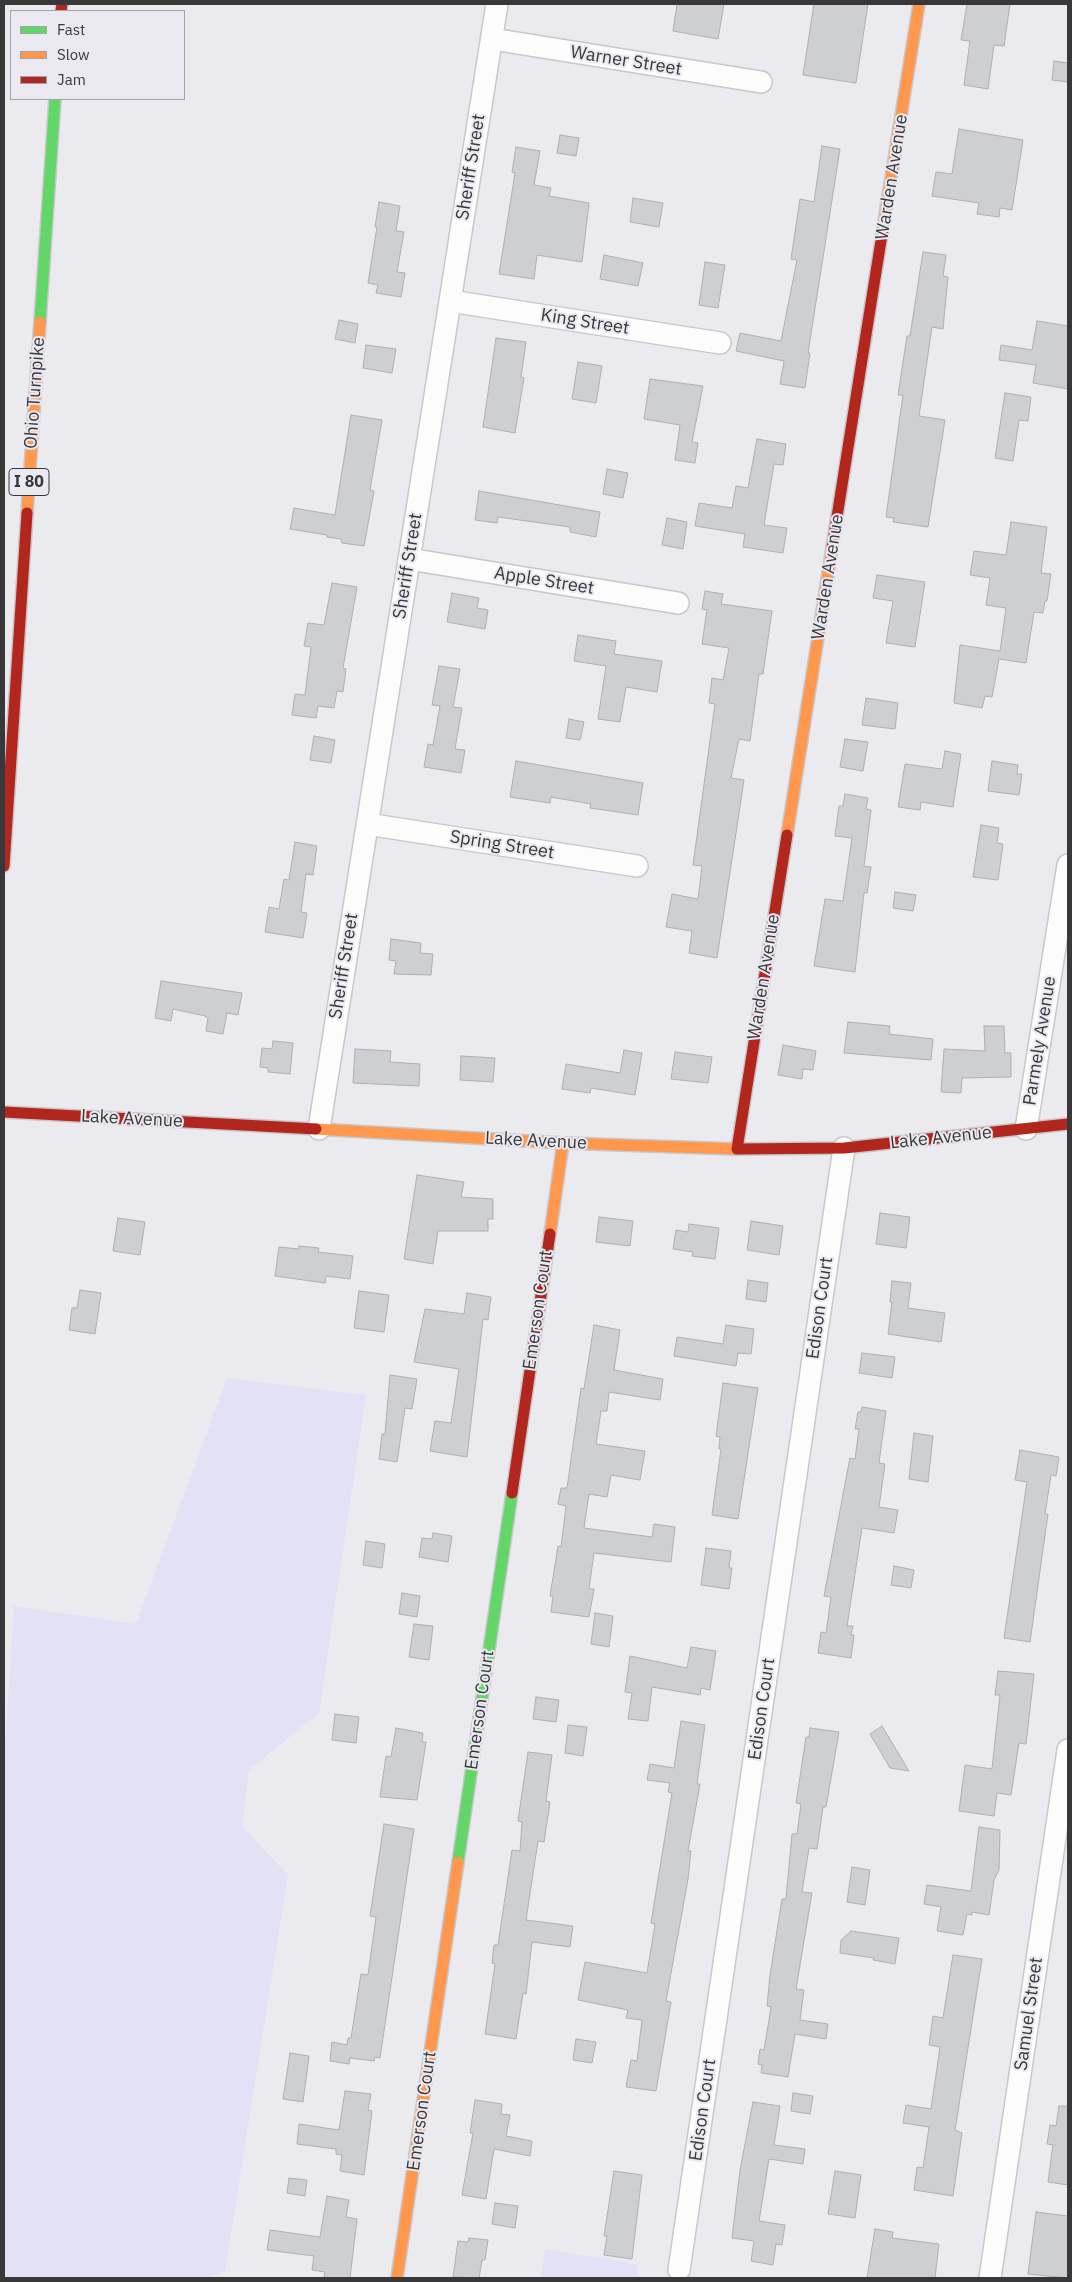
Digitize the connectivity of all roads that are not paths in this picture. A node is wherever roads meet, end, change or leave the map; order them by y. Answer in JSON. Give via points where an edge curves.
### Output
{"nodes":[{"id":1,"x":497,"y":4,"type":"edge"},
{"id":2,"x":920,"y":4,"type":"edge"},
{"id":3,"x":492,"y":40,"type":"junction"},
{"id":4,"x":761,"y":82,"type":"dead end"},
{"id":5,"x":55,"y":100,"type":"edge"},
{"id":6,"x":450,"y":300,"type":"junction"},
{"id":7,"x":720,"y":343,"type":"dead end"},
{"id":8,"x":409,"y":559,"type":"junction"},
{"id":9,"x":678,"y":603,"type":"dead end"},
{"id":10,"x":367,"y":824,"type":"junction"},
{"id":11,"x":1068,"y":865,"type":"edge"},
{"id":12,"x":4,"y":866,"type":"edge"},
{"id":13,"x":637,"y":866,"type":"dead end"},
{"id":14,"x":4,"y":1112,"type":"edge"},
{"id":15,"x":1068,"y":1124,"type":"edge"},
{"id":16,"x":319,"y":1129,"type":"junction"},
{"id":17,"x":1026,"y":1129,"type":"junction"},
{"id":18,"x":563,"y":1143,"type":"junction"},
{"id":19,"x":844,"y":1148,"type":"junction"},
{"id":20,"x":736,"y":1150,"type":"junction"},
{"id":21,"x":1067,"y":1764,"type":"edge"},
{"id":22,"x":679,"y":2270,"type":"dead end"},
{"id":23,"x":397,"y":2278,"type":"edge"},
{"id":24,"x":990,"y":2278,"type":"edge"}],
"edges":[{"from":1,"to":3,"type":"street","name":"Sheriff Street"},
{"from":2,"to":20,"type":"main road","name":"Warden Avenue"},
{"from":3,"to":4,"type":"street","name":"Warner Street"},
{"from":3,"to":6,"type":"street","name":"Sheriff Street"},
{"from":5,"to":12,"type":"main road","name":"Ohio Turnpike","number":"I 80"},
{"from":6,"to":7,"type":"street","name":"King Street"},
{"from":6,"to":8,"type":"street","name":"Sheriff Street"},
{"from":8,"to":9,"type":"street","name":"Apple Street"},
{"from":8,"to":10,"type":"street","name":"Sheriff Street"},
{"from":10,"to":13,"type":"street","name":"Spring Street"},
{"from":10,"to":16,"type":"street","name":"Sheriff Street"},
{"from":11,"to":17,"type":"street","name":"Parmely Avenue"},
{"from":14,"to":16,"type":"main road","name":"Lake Avenue"},
{"from":15,"to":17,"type":"main road","name":"Lake Avenue"},
{"from":16,"to":18,"type":"main road","name":"Lake Avenue"},
{"from":17,"to":19,"type":"main road","name":"Lake Avenue"},
{"from":18,"to":20,"type":"main road","name":"Lake Avenue"},
{"from":18,"to":23,"type":"main road","name":"Emerson Court"},
{"from":19,"to":20,"type":"main road","name":"Lake Avenue"},
{"from":19,"to":22,"type":"street","name":"Edison Court"},
{"from":21,"to":24,"type":"street","name":"Samuel Street"}]}
